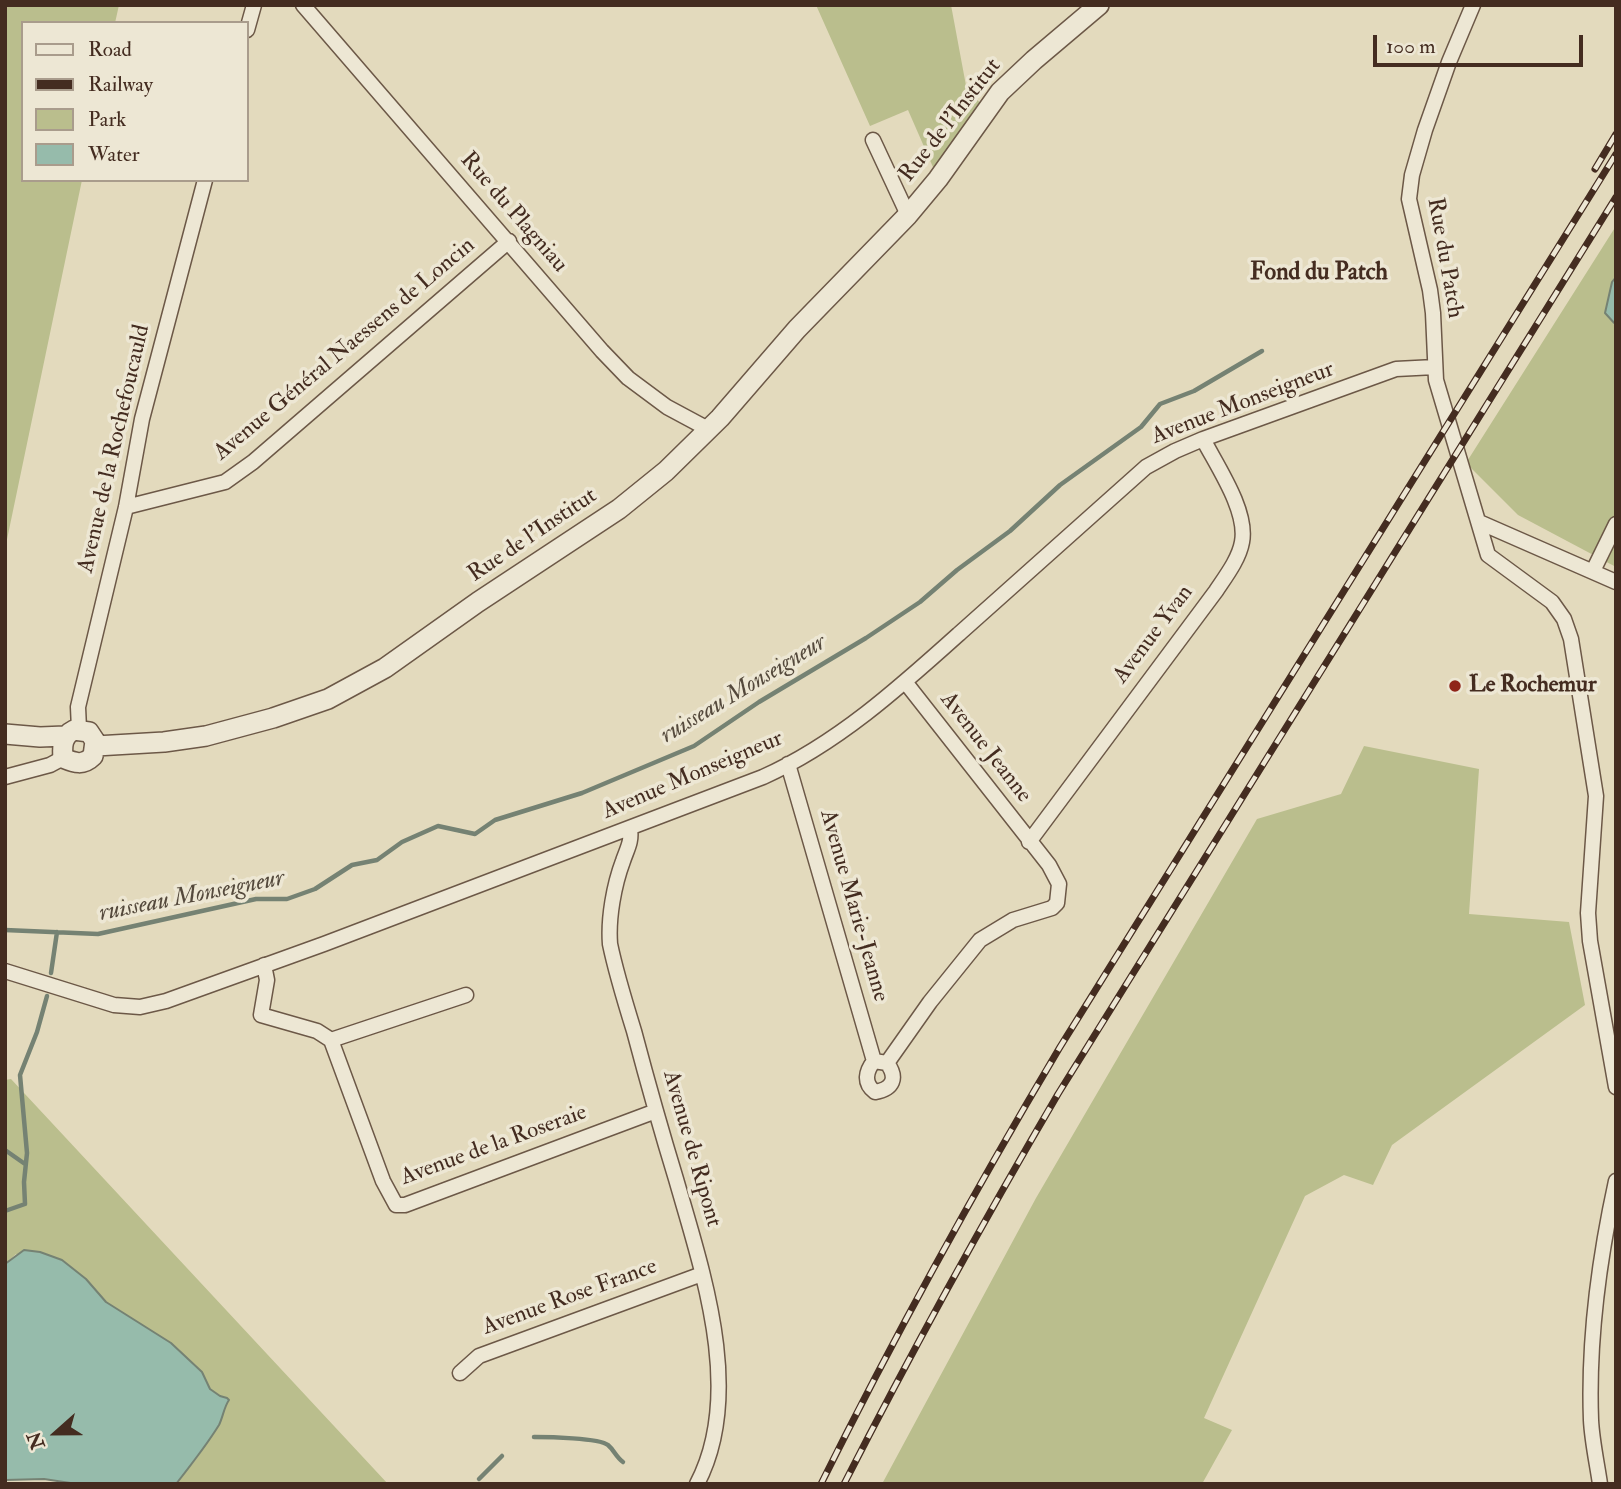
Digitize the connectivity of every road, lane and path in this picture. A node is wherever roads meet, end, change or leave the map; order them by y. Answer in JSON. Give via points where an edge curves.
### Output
{"nodes":[{"id":1,"x":254,"y":5,"type":"edge"},
{"id":2,"x":303,"y":5,"type":"edge"},
{"id":3,"x":1099,"y":5,"type":"edge"},
{"id":4,"x":1473,"y":5,"type":"edge"},
{"id":5,"x":248,"y":26,"type":"edge"},
{"id":6,"x":873,"y":141,"type":"dead end"},
{"id":7,"x":204,"y":182,"type":"edge"},
{"id":8,"x":908,"y":215,"type":"junction"},
{"id":9,"x":509,"y":241,"type":"junction"},
{"id":10,"x":1435,"y":367,"type":"junction"},
{"id":11,"x":708,"y":429,"type":"junction"},
{"id":12,"x":1203,"y":439,"type":"junction"},
{"id":13,"x":125,"y":507,"type":"junction"},
{"id":14,"x":1479,"y":522,"type":"junction"},
{"id":15,"x":1616,"y":524,"type":"edge"},
{"id":16,"x":1593,"y":571,"type":"junction"},
{"id":17,"x":1616,"y":582,"type":"edge"},
{"id":18,"x":906,"y":683,"type":"junction"},
{"id":19,"x":72,"y":733,"type":"junction"},
{"id":20,"x":5,"y":734,"type":"edge"},
{"id":21,"x":96,"y":746,"type":"junction"},
{"id":22,"x":63,"y":758,"type":"junction"},
{"id":23,"x":788,"y":764,"type":"junction"},
{"id":24,"x":5,"y":777,"type":"edge"},
{"id":25,"x":630,"y":829,"type":"junction"},
{"id":26,"x":1029,"y":842,"type":"junction"},
{"id":27,"x":264,"y":965,"type":"junction"},
{"id":28,"x":5,"y":971,"type":"edge"},
{"id":29,"x":466,"y":995,"type":"dead end"},
{"id":30,"x":331,"y":1040,"type":"junction"},
{"id":31,"x":881,"y":1062,"type":"joint"},
{"id":32,"x":1616,"y":1087,"type":"edge"},
{"id":33,"x":656,"y":1111,"type":"junction"},
{"id":34,"x":1616,"y":1181,"type":"edge"},
{"id":35,"x":1609,"y":1249,"type":"edge"},
{"id":36,"x":702,"y":1274,"type":"junction"},
{"id":37,"x":460,"y":1373,"type":"dead end"},
{"id":38,"x":698,"y":1484,"type":"edge"},
{"id":39,"x":1600,"y":1484,"type":"edge"}],
"edges":[{"from":1,"to":5,"type":"street"},
{"from":2,"to":9,"type":"street","name":"Rue du Plagniau"},
{"from":3,"to":8,"type":"street","name":"Rue de l'Institut","via":[[1000,92]]},
{"from":4,"to":10,"type":"street","name":"Rue du Patch","via":[[1425,130],[1409,199],[1430,290]]},
{"from":6,"to":8,"type":"street","name":"Rue de l'Institut"},
{"from":7,"to":13,"type":"street","name":"Avenue de la Rochefoucauld","via":[[142,419]]},
{"from":8,"to":11,"type":"street","name":"Rue de l'Institut"},
{"from":9,"to":11,"type":"street","name":"Rue du Plagniau","via":[[628,378]]},
{"from":9,"to":13,"type":"street","name":"Avenue Général Naessens de Loncin","via":[[225,482]]},
{"from":10,"to":12,"type":"street","name":"Avenue Monseigneur","via":[[1396,369]]},
{"from":10,"to":14,"type":"street","name":"Rue du Patch","via":[[1438,391]]},
{"from":11,"to":21,"type":"street","name":"Rue de l'Institut","via":[[619,509],[402,656],[328,699],[206,736]]},
{"from":12,"to":18,"type":"street","name":"Avenue Monseigneur","via":[[1146,467]]},
{"from":12,"to":26,"type":"street","name":"Avenue Yvan","via":[[1243,522],[1237,557]]},
{"from":13,"to":19,"type":"street","name":"Avenue de la Rochefoucauld"},
{"from":14,"to":16,"type":"street"},
{"from":14,"to":32,"type":"street","name":"Rue du Patch","via":[[1488,555],[1552,602],[1571,639],[1596,787],[1590,941]]},
{"from":15,"to":16,"type":"street"},
{"from":16,"to":17,"type":"street"},
{"from":18,"to":23,"type":"street","name":"Avenue Monseigneur"},
{"from":18,"to":26,"type":"street","name":"Avenue Jeanne"},
{"from":19,"to":20,"type":"street","via":[[40,737]]},
{"from":19,"to":21,"type":"street","via":[[89,732]]},
{"from":19,"to":22,"type":"street","via":[[62,746]]},
{"from":21,"to":22,"type":"street","via":[[93,757],[84,763]]},
{"from":22,"to":24,"type":"street"},
{"from":23,"to":25,"type":"street","name":"Avenue Monseigneur"},
{"from":23,"to":31,"type":"street","name":"Avenue Marie-Jeanne"},
{"from":25,"to":27,"type":"street","name":"Avenue Monseigneur"},
{"from":25,"to":33,"type":"street","name":"Avenue de Ripont","via":[[610,934]]},
{"from":26,"to":31,"type":"street","name":"Avenue Jeanne","via":[[1056,875],[1057,903],[1013,920],[981,940]]},
{"from":27,"to":28,"type":"street","name":"Avenue Monseigneur","via":[[141,1007],[114,1004]]},
{"from":27,"to":30,"type":"street","via":[[267,980],[261,1015],[317,1031]]},
{"from":29,"to":30,"type":"street"},
{"from":30,"to":33,"type":"street","name":"Avenue de la Roseraie","via":[[396,1205]]},
{"from":33,"to":36,"type":"street","name":"Avenue de Ripont"},
{"from":34,"to":35,"type":"street"},
{"from":35,"to":39,"type":"street","via":[[1595,1307],[1591,1401]]},
{"from":36,"to":37,"type":"street","name":"Avenue Rose France","via":[[479,1356]]},
{"from":36,"to":38,"type":"street","name":"Avenue de Ripont","via":[[715,1327],[718,1377],[712,1441]]}]}
